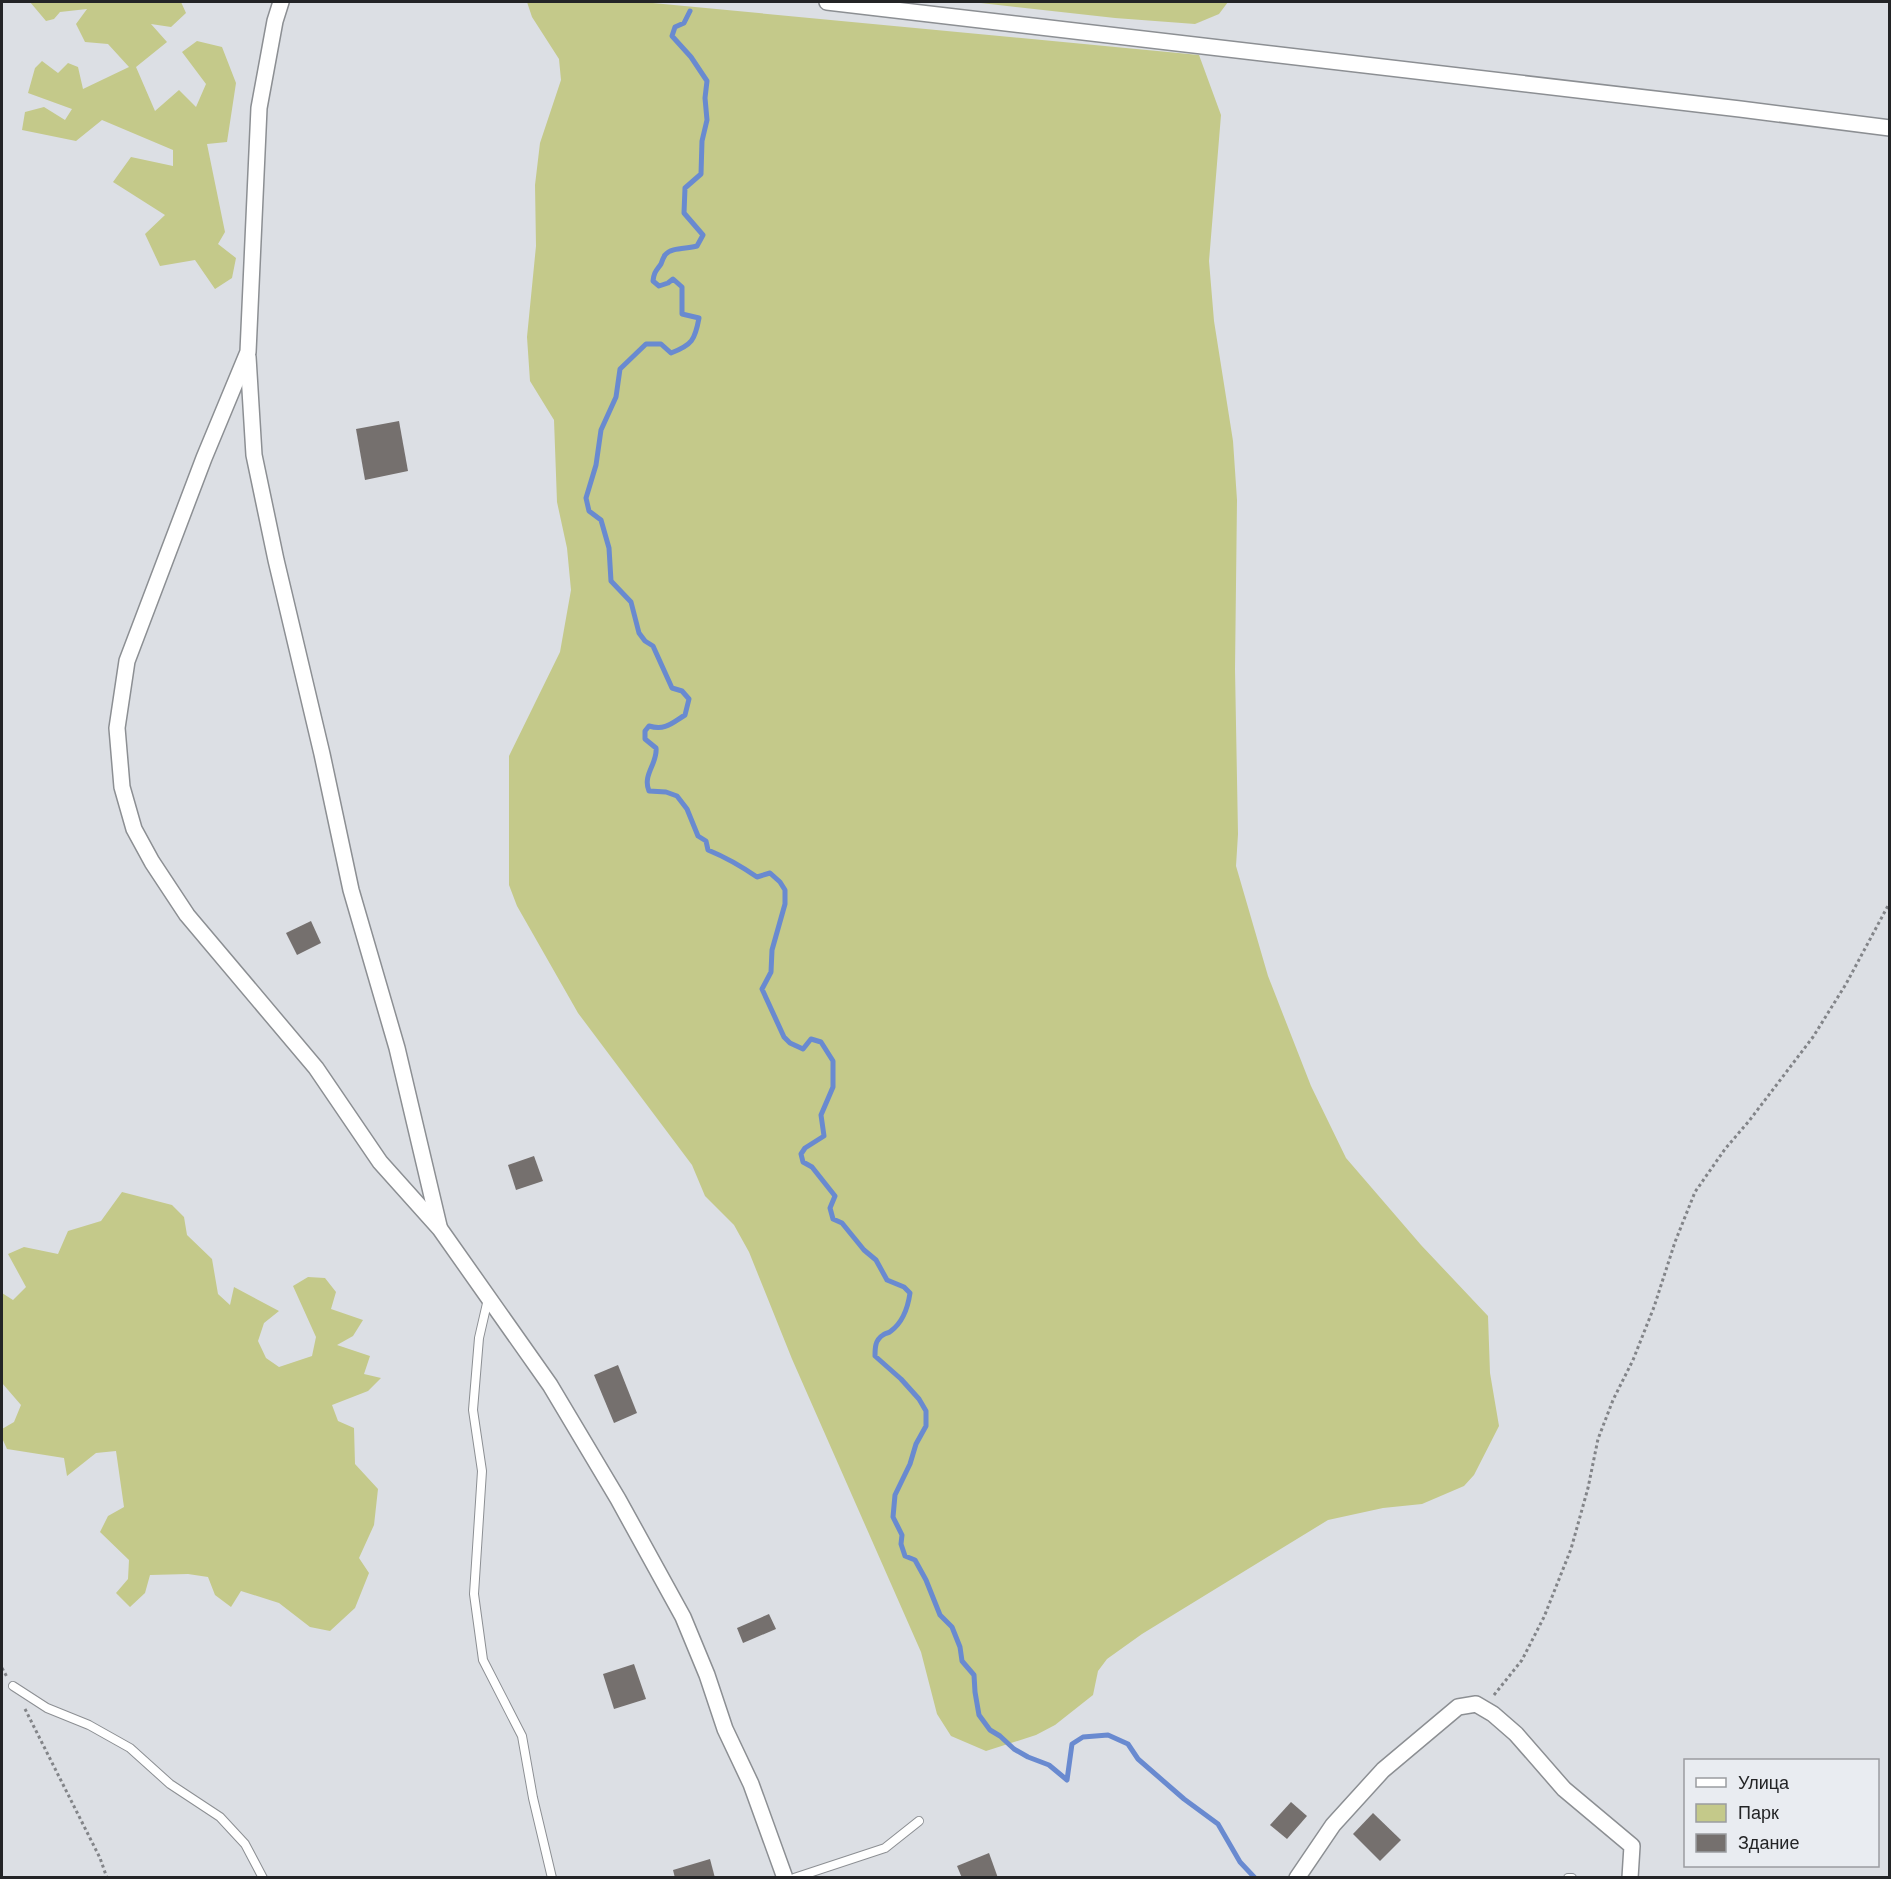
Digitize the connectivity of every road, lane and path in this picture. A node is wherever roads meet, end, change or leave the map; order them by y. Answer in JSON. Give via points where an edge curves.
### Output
{"nodes":[{"id":1,"x":281,"y":2,"type":"edge"},
{"id":2,"x":827,"y":2,"type":"edge"},
{"id":3,"x":1890,"y":128,"type":"edge"},
{"id":4,"x":248,"y":352,"type":"junction"},
{"id":5,"x":1890,"y":902,"type":"edge"},
{"id":6,"x":440,"y":1228,"type":"junction"},
{"id":7,"x":488,"y":1299,"type":"junction"},
{"id":8,"x":2,"y":1668,"type":"edge"},
{"id":9,"x":13,"y":1686,"type":"junction"},
{"id":10,"x":1483,"y":1708,"type":"junction"},
{"id":11,"x":919,"y":1821,"type":"dead end"},
{"id":12,"x":107,"y":1878,"type":"edge"},
{"id":13,"x":263,"y":1878,"type":"edge"},
{"id":14,"x":552,"y":1878,"type":"edge"},
{"id":15,"x":785,"y":1878,"type":"edge"},
{"id":16,"x":794,"y":1878,"type":"edge"},
{"id":17,"x":1297,"y":1878,"type":"edge"},
{"id":18,"x":1630,"y":1878,"type":"edge"}],
"edges":[{"from":1,"to":4,"type":"street","via":[[259,108]]},
{"from":2,"to":3,"type":"street"},
{"from":4,"to":6,"type":"street","via":[[254,455],[276,560],[351,890],[397,1048]]},
{"from":4,"to":6,"type":"street","via":[[128,661],[117,728],[122,788],[134,829],[187,915],[316,1068],[380,1162]]},
{"from":5,"to":10,"type":"path","via":[[1812,1037],[1695,1192],[1654,1307],[1598,1439],[1571,1550],[1544,1617],[1522,1660]]},
{"from":6,"to":7,"type":"street"},
{"from":7,"to":14,"type":"lane","via":[[479,1338],[473,1410],[482,1471],[474,1594],[483,1660],[522,1736]]},
{"from":7,"to":15,"type":"street","via":[[550,1385],[683,1617]]},
{"from":8,"to":9,"type":"path"},
{"from":9,"to":12,"type":"path"},
{"from":9,"to":13,"type":"lane","via":[[47,1708],[130,1748],[170,1784],[220,1817],[245,1844]]},
{"from":10,"to":17,"type":"street","via":[[1476,1704],[1458,1707],[1383,1770],[1333,1825]]},
{"from":10,"to":18,"type":"street","via":[[1516,1734],[1564,1789],[1632,1846]]},
{"from":11,"to":16,"type":"lane","via":[[885,1848]]}]}
